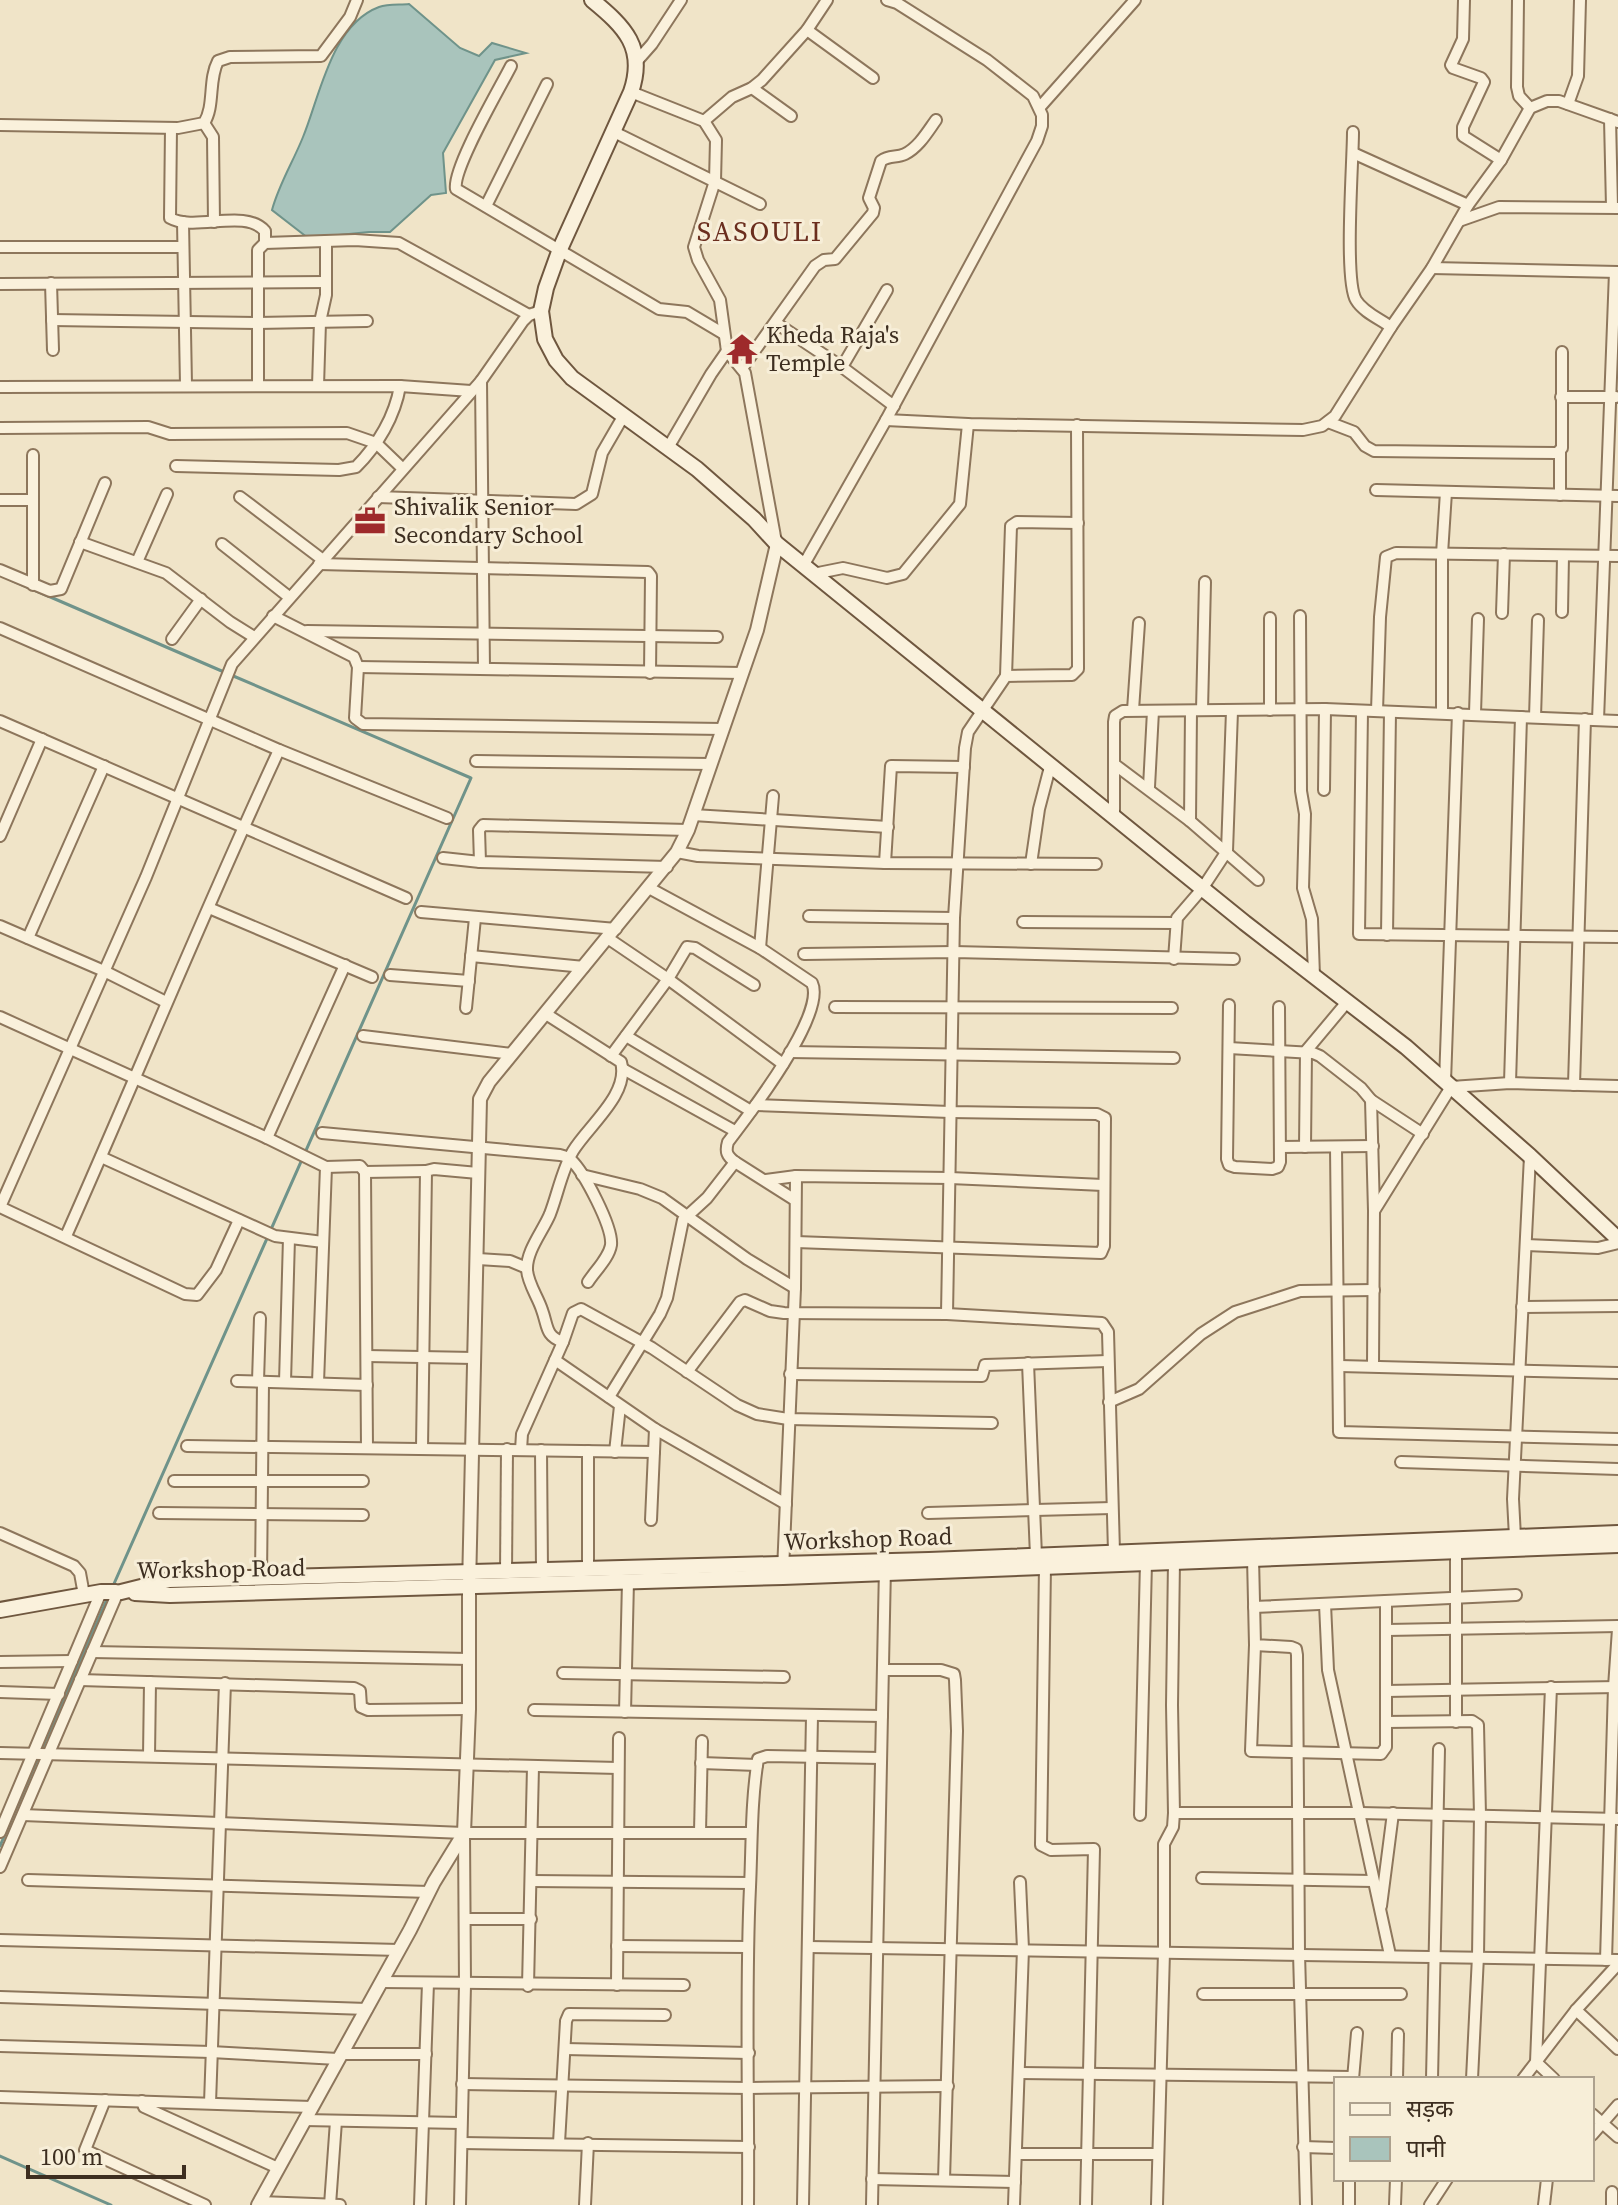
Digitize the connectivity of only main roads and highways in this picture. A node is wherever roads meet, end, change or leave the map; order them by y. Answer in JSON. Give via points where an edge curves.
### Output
{"nodes":[{"id":1,"x":592,"y":0,"type":"edge"},
{"id":2,"x":607,"y":5,"type":"edge"},
{"id":3,"x":1618,"y":1241,"type":"edge"},
{"id":4,"x":1618,"y":1533,"type":"edge"},
{"id":5,"x":1456,"y":1545,"type":"junction"},
{"id":6,"x":1618,"y":1545,"type":"edge"},
{"id":7,"x":1041,"y":1561,"type":"junction"},
{"id":8,"x":783,"y":1570,"type":"junction"},
{"id":9,"x":470,"y":1580,"type":"junction"},
{"id":10,"x":112,"y":1592,"type":"junction"},
{"id":11,"x":0,"y":1610,"type":"edge"}],
"edges":[{"from":1,"to":2,"type":"main road"},
{"from":2,"to":3,"type":"main road","via":[[629,36],[637,61],[631,92],[535,313],[561,368],[669,446],[777,544],[981,712],[1406,1047]]},
{"from":4,"to":5,"type":"main road","name":"Workshop Road"},
{"from":5,"to":6,"type":"main road","name":"Workshop Road"},
{"from":5,"to":7,"type":"main road","name":"Workshop Road","via":[[1253,1558]]},
{"from":5,"to":7,"type":"main road","name":"Workshop Road","via":[[1114,1552]]},
{"from":7,"to":8,"type":"main road","name":"Workshop Road"},
{"from":8,"to":9,"type":"main road","name":"Workshop Road","via":[[628,1581]]},
{"from":8,"to":9,"type":"main road","name":"Workshop Road","via":[[542,1570]]},
{"from":9,"to":10,"type":"main road","name":"Workshop Road","via":[[170,1595]]},
{"from":9,"to":10,"type":"main road","name":"Workshop Road","via":[[169,1580]]},
{"from":10,"to":11,"type":"main road","name":"Workshop Road"}]}
